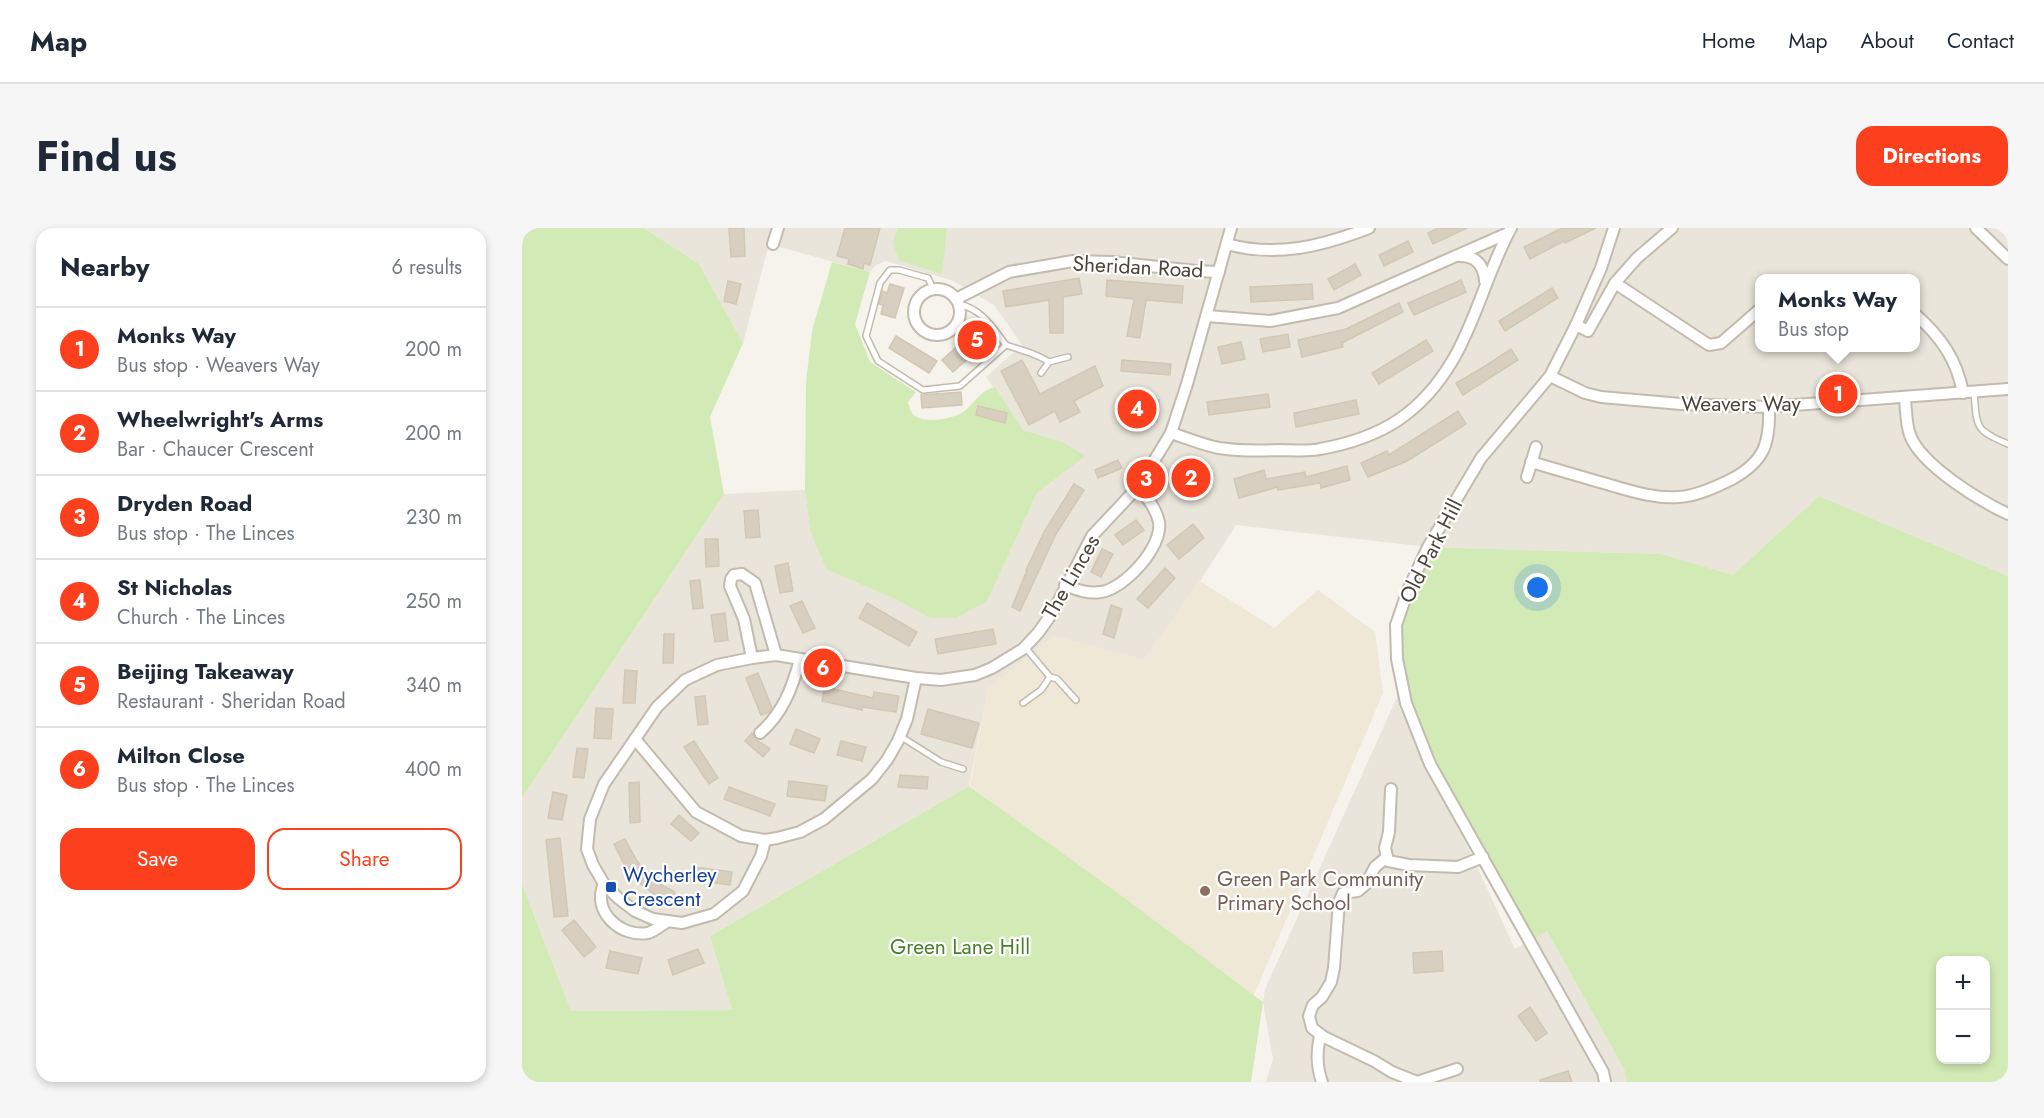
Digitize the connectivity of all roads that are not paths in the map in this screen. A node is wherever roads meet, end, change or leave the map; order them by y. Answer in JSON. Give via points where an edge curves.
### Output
{"nodes":[{"id":1,"x":778,"y":228,"type":"edge"},
{"id":2,"x":1231,"y":228,"type":"edge"},
{"id":3,"x":1369,"y":228,"type":"edge"},
{"id":4,"x":1614,"y":228,"type":"edge"},
{"id":5,"x":1672,"y":228,"type":"edge"},
{"id":6,"x":1976,"y":228,"type":"edge"},
{"id":7,"x":1509,"y":231,"type":"edge"},
{"id":8,"x":773,"y":244,"type":"dead end"},
{"id":9,"x":1227,"y":244,"type":"junction"},
{"id":10,"x":1458,"y":256,"type":"junction"},
{"id":11,"x":2008,"y":259,"type":"edge"},
{"id":12,"x":1219,"y":272,"type":"junction"},
{"id":13,"x":1485,"y":281,"type":"junction"},
{"id":14,"x":1615,"y":283,"type":"junction"},
{"id":15,"x":933,"y":289,"type":"junction"},
{"id":16,"x":958,"y":301,"type":"junction"},
{"id":17,"x":1755,"y":313,"type":"edge"},
{"id":18,"x":1207,"y":316,"type":"junction"},
{"id":19,"x":1920,"y":319,"type":"edge"},
{"id":20,"x":1576,"y":325,"type":"junction"},
{"id":21,"x":1006,"y":345,"type":"junction"},
{"id":22,"x":1068,"y":357,"type":"dead end"},
{"id":23,"x":1049,"y":362,"type":"junction"},
{"id":24,"x":1041,"y":373,"type":"dead end"},
{"id":25,"x":1550,"y":376,"type":"junction"},
{"id":26,"x":2008,"y":389,"type":"edge"},
{"id":27,"x":1969,"y":393,"type":"junction"},
{"id":28,"x":1905,"y":398,"type":"junction"},
{"id":29,"x":1769,"y":407,"type":"junction"},
{"id":30,"x":1171,"y":433,"type":"junction"},
{"id":31,"x":2008,"y":444,"type":"edge"},
{"id":32,"x":1536,"y":447,"type":"dead end"},
{"id":33,"x":1531,"y":462,"type":"junction"},
{"id":34,"x":1527,"y":477,"type":"dead end"},
{"id":35,"x":1138,"y":487,"type":"junction"},
{"id":36,"x":2008,"y":514,"type":"edge"},
{"id":37,"x":1065,"y":585,"type":"junction"},
{"id":38,"x":1025,"y":646,"type":"junction"},
{"id":39,"x":776,"y":655,"type":"junction"},
{"id":40,"x":752,"y":658,"type":"junction"},
{"id":41,"x":800,"y":660,"type":"junction"},
{"id":42,"x":1050,"y":677,"type":"junction"},
{"id":43,"x":915,"y":678,"type":"junction"},
{"id":44,"x":1076,"y":700,"type":"dead end"},
{"id":45,"x":1023,"y":703,"type":"dead end"},
{"id":46,"x":760,"y":733,"type":"dead end"},
{"id":47,"x":900,"y":736,"type":"junction"},
{"id":48,"x":635,"y":739,"type":"junction"},
{"id":49,"x":963,"y":769,"type":"dead end"},
{"id":50,"x":1391,"y":789,"type":"dead end"},
{"id":51,"x":765,"y":840,"type":"junction"},
{"id":52,"x":1387,"y":857,"type":"junction"},
{"id":53,"x":1483,"y":857,"type":"junction"},
{"id":54,"x":604,"y":884,"type":"junction"},
{"id":55,"x":668,"y":921,"type":"junction"},
{"id":56,"x":1320,"y":1035,"type":"junction"},
{"id":57,"x":1457,"y":1069,"type":"dead end"},
{"id":58,"x":1322,"y":1082,"type":"edge"},
{"id":59,"x":1605,"y":1082,"type":"edge"}],
"edges":[{"from":1,"to":8,"type":"street"},
{"from":2,"to":9,"type":"street","name":"The Linces"},
{"from":3,"to":9,"type":"street","via":[[1317,246],[1278,251]]},
{"from":4,"to":20,"type":"street","name":"Old Park Hill"},
{"from":5,"to":14,"type":"street"},
{"from":6,"to":11,"type":"street"},
{"from":7,"to":10,"type":"street"},
{"from":7,"to":13,"type":"street"},
{"from":9,"to":12,"type":"street","name":"The Linces"},
{"from":10,"to":13,"type":"street","via":[[1476,260],[1484,270]]},
{"from":10,"to":18,"type":"street","via":[[1338,308],[1270,321]]},
{"from":12,"to":16,"type":"street","name":"Sheridan Road","via":[[1073,261],[1009,272]]},
{"from":12,"to":18,"type":"street","name":"The Linces"},
{"from":13,"to":30,"type":"street","via":[[1442,378],[1411,410],[1379,432],[1318,450],[1255,451],[1218,448]]},
{"from":14,"to":17,"type":"street","via":[[1709,345],[1721,343]]},
{"from":14,"to":20,"type":"street","via":[[1588,331]]},
{"from":15,"to":16,"type":"street","via":[[946,290]]},
{"from":15,"to":16,"type":"street","via":[[917,300],[914,312],[918,325],[928,333],[941,334],[953,329],[960,318]]},
{"from":15,"to":21,"type":"lane","via":[[928,278],[890,270],[884,274],[866,336],[878,361],[923,390],[960,386]]},
{"from":16,"to":21,"type":"lane","via":[[976,309]]},
{"from":18,"to":30,"type":"street","name":"The Linces"},
{"from":19,"to":27,"type":"street","via":[[1949,351]]},
{"from":20,"to":25,"type":"street","name":"Old Park Hill"},
{"from":21,"to":23,"type":"lane","via":[[1035,352]]},
{"from":22,"to":23,"type":"lane"},
{"from":23,"to":24,"type":"lane"},
{"from":25,"to":29,"type":"street","name":"Weavers Way","via":[[1601,397]]},
{"from":25,"to":53,"type":"street","name":"Old Park Hill","via":[[1481,458],[1428,547],[1396,625],[1397,659],[1406,703],[1430,764]]},
{"from":26,"to":27,"type":"street","name":"Weavers Way"},
{"from":27,"to":28,"type":"street","name":"Weavers Way"},
{"from":27,"to":31,"type":"lane","via":[[1978,425]]},
{"from":28,"to":29,"type":"street","name":"Weavers Way"},
{"from":28,"to":36,"type":"street","via":[[1910,437],[1928,460],[1958,485]]},
{"from":29,"to":33,"type":"street","via":[[1768,439],[1758,459],[1718,486],[1689,495],[1660,497],[1638,493]]},
{"from":30,"to":35,"type":"street","name":"The Linces"},
{"from":32,"to":33,"type":"street"},
{"from":33,"to":34,"type":"street"},
{"from":35,"to":37,"type":"street","name":"The Linces","via":[[1092,536]]},
{"from":35,"to":37,"type":"street","via":[[1154,507],[1159,524],[1159,536],[1143,562],[1116,586],[1102,592],[1079,591]]},
{"from":37,"to":38,"type":"street","name":"The Linces","via":[[1053,612]]},
{"from":38,"to":42,"type":"lane"},
{"from":38,"to":43,"type":"street","name":"The Linces","via":[[975,675],[941,680]]},
{"from":39,"to":40,"type":"street","name":"The Linces"},
{"from":39,"to":40,"type":"street","via":[[755,584],[742,574],[734,575],[730,586],[744,619]]},
{"from":39,"to":41,"type":"street","name":"The Linces"},
{"from":40,"to":48,"type":"street","name":"The Linces","via":[[717,665],[685,680],[657,706]]},
{"from":41,"to":43,"type":"street","name":"The Linces"},
{"from":41,"to":46,"type":"street","via":[[791,691],[773,722]]},
{"from":42,"to":44,"type":"lane","via":[[1057,679]]},
{"from":42,"to":45,"type":"lane","via":[[1041,690]]},
{"from":43,"to":47,"type":"street"},
{"from":47,"to":49,"type":"lane","via":[[941,762]]},
{"from":47,"to":51,"type":"street","via":[[872,779],[824,819],[800,832]]},
{"from":48,"to":51,"type":"street","via":[[696,812],[741,836]]},
{"from":48,"to":54,"type":"street","name":"The Linces","via":[[612,769],[588,827],[587,849]]},
{"from":50,"to":52,"type":"street"},
{"from":51,"to":55,"type":"street","via":[[753,874],[732,902],[714,914],[682,922]]},
{"from":52,"to":53,"type":"street","via":[[1388,861],[1409,865],[1458,867]]},
{"from":52,"to":56,"type":"street","via":[[1375,867],[1366,884],[1358,891],[1343,893],[1339,902],[1331,982],[1313,1005],[1310,1016],[1312,1028]]},
{"from":53,"to":59,"type":"street","name":"Old Park Hill","via":[[1604,1072]]},
{"from":54,"to":55,"type":"street","via":[[635,911]]},
{"from":54,"to":55,"type":"street","via":[[602,905],[620,928],[651,932]]},
{"from":56,"to":57,"type":"street","via":[[1417,1082]]},
{"from":56,"to":58,"type":"street","via":[[1317,1056]]}]}
